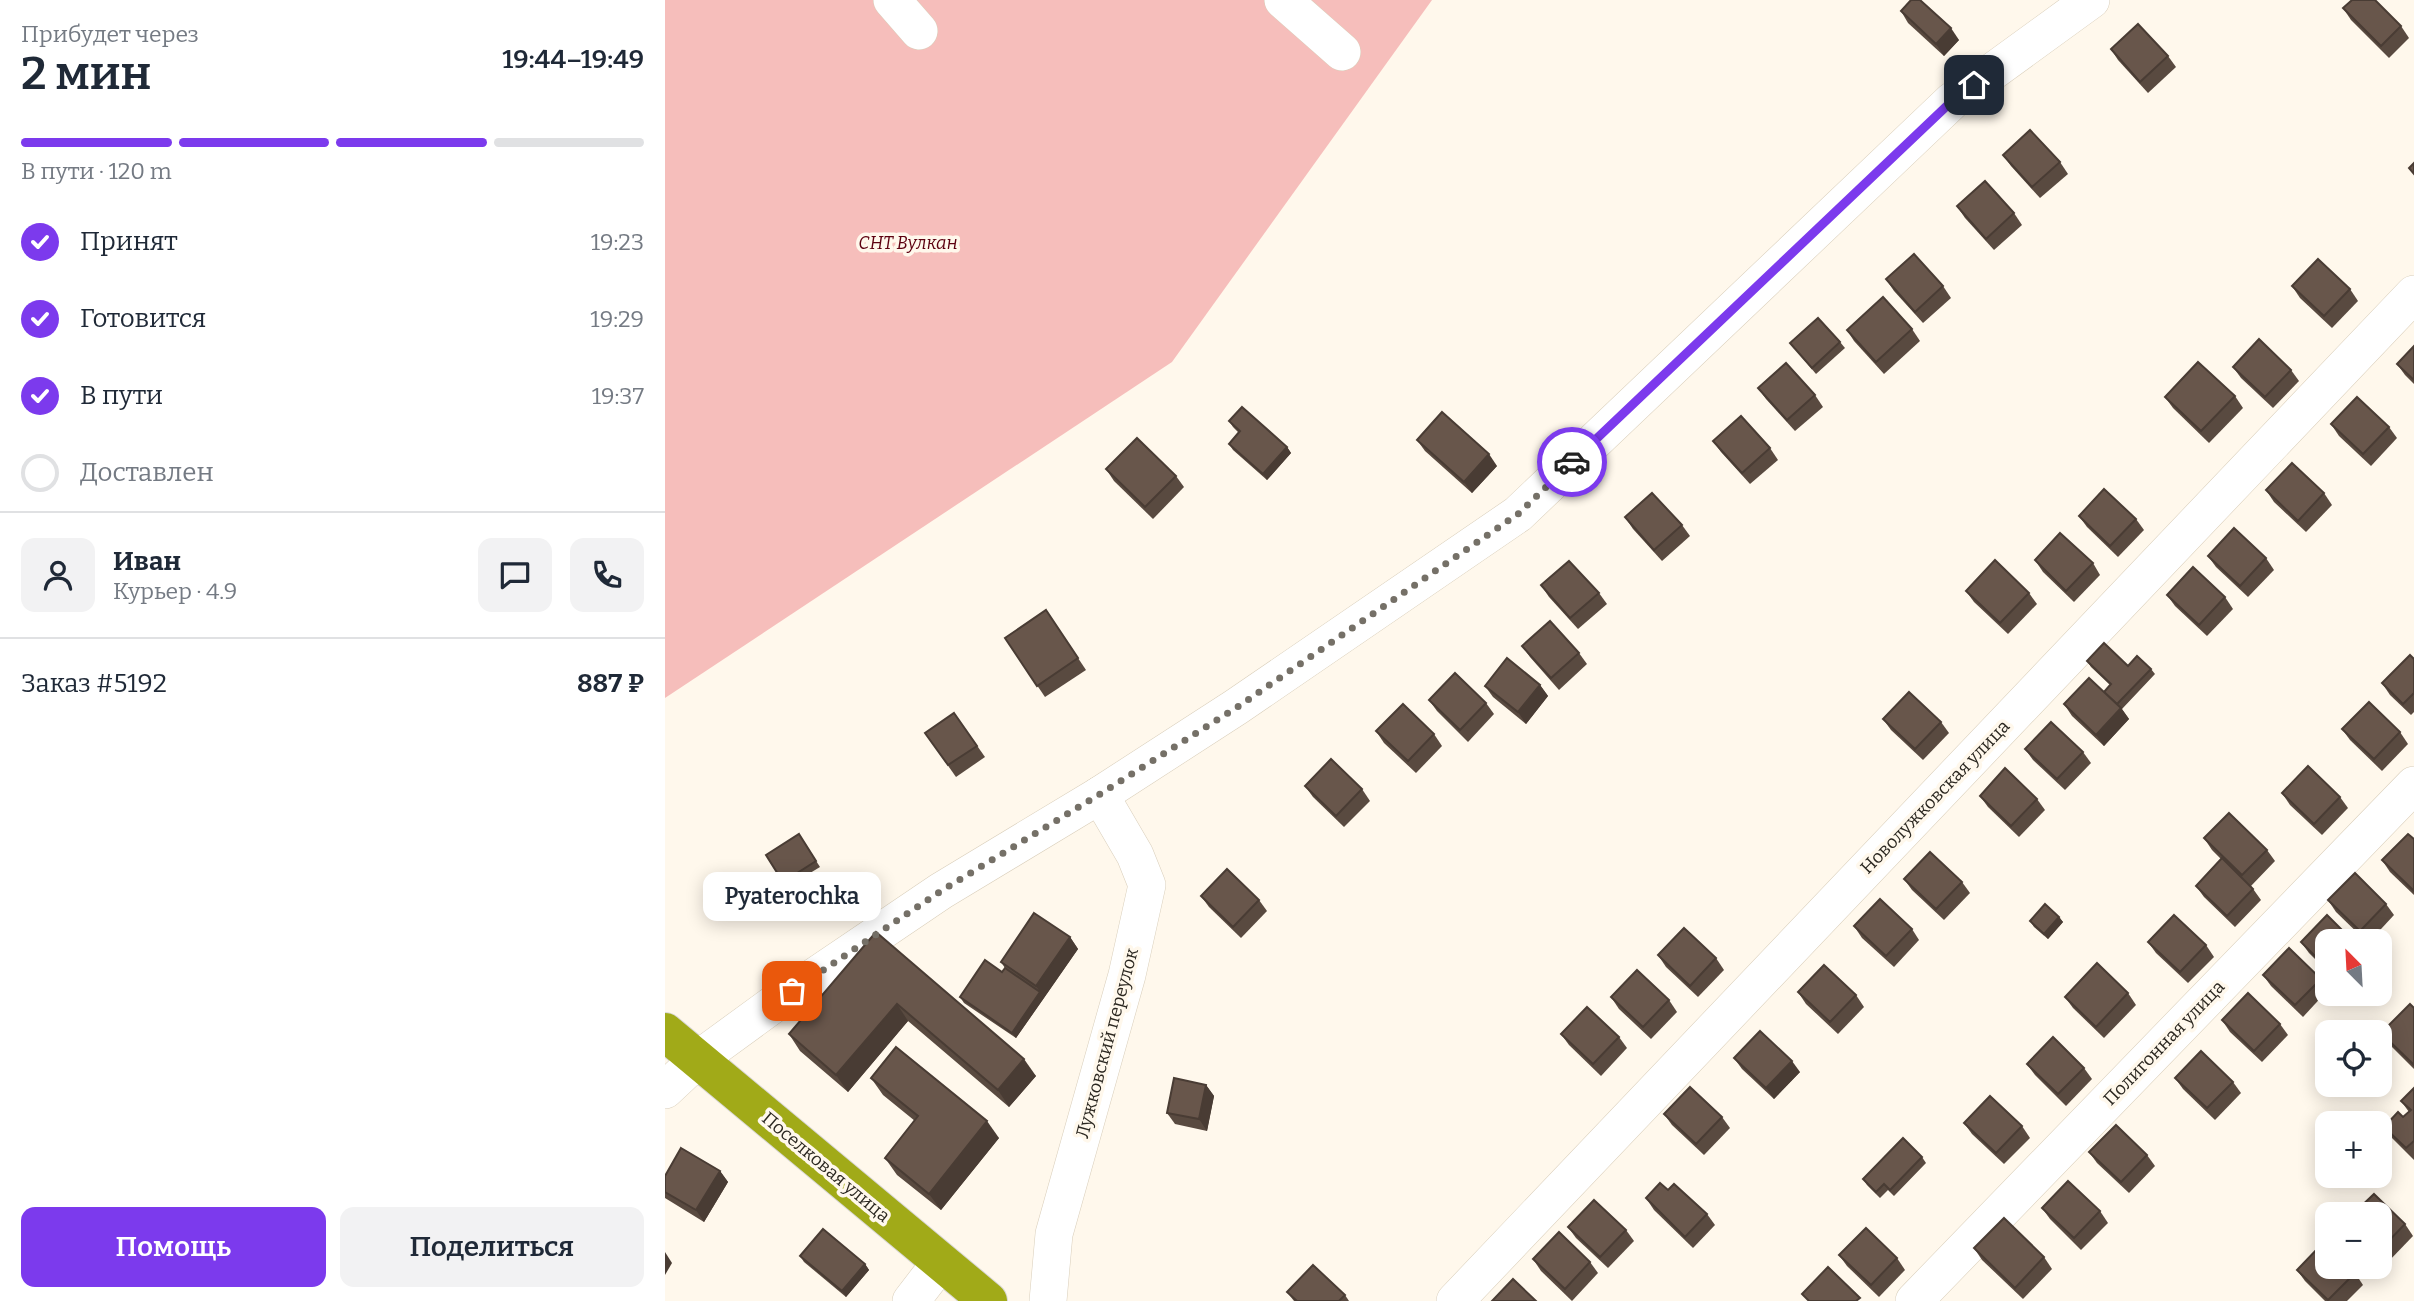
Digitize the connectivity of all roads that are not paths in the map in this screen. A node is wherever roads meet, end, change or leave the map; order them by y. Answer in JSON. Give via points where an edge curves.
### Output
{"nodes":[{"id":1,"x":892,"y":0,"type":"edge"},
{"id":2,"x":1283,"y":0,"type":"edge"},
{"id":3,"x":2084,"y":2,"type":"edge"},
{"id":4,"x":919,"y":31,"type":"dead end"},
{"id":5,"x":1342,"y":52,"type":"dead end"},
{"id":6,"x":2414,"y":294,"type":"edge"},
{"id":7,"x":2414,"y":785,"type":"edge"},
{"id":8,"x":1100,"y":794,"type":"junction"},
{"id":9,"x":665,"y":1031,"type":"edge"},
{"id":10,"x":697,"y":1060,"type":"junction"},
{"id":11,"x":665,"y":1090,"type":"edge"},
{"id":12,"x":941,"y":1262,"type":"junction"},
{"id":13,"x":911,"y":1301,"type":"edge"},
{"id":14,"x":988,"y":1301,"type":"edge"},
{"id":15,"x":1048,"y":1301,"type":"edge"},
{"id":16,"x":1455,"y":1301,"type":"edge"},
{"id":17,"x":1914,"y":1301,"type":"edge"}],
"edges":[{"from":1,"to":4,"type":"street"},
{"from":2,"to":5,"type":"street"},
{"from":3,"to":8,"type":"street","via":[[1952,101],[1518,514],[1236,708]]},
{"from":6,"to":16,"type":"street","name":"Новолужковская улица"},
{"from":7,"to":17,"type":"street","name":"Полигонная улица"},
{"from":8,"to":10,"type":"street","via":[[941,891]]},
{"from":8,"to":15,"type":"street","name":"Лужковский переулок","via":[[1147,885],[1127,975],[1054,1234]]},
{"from":9,"to":10,"type":"highway","name":"Поселковая улица"},
{"from":10,"to":11,"type":"street"},
{"from":10,"to":12,"type":"highway","name":"Поселковая улица"},
{"from":12,"to":13,"type":"street"},
{"from":12,"to":14,"type":"highway","name":"Поселковая улица"}]}
